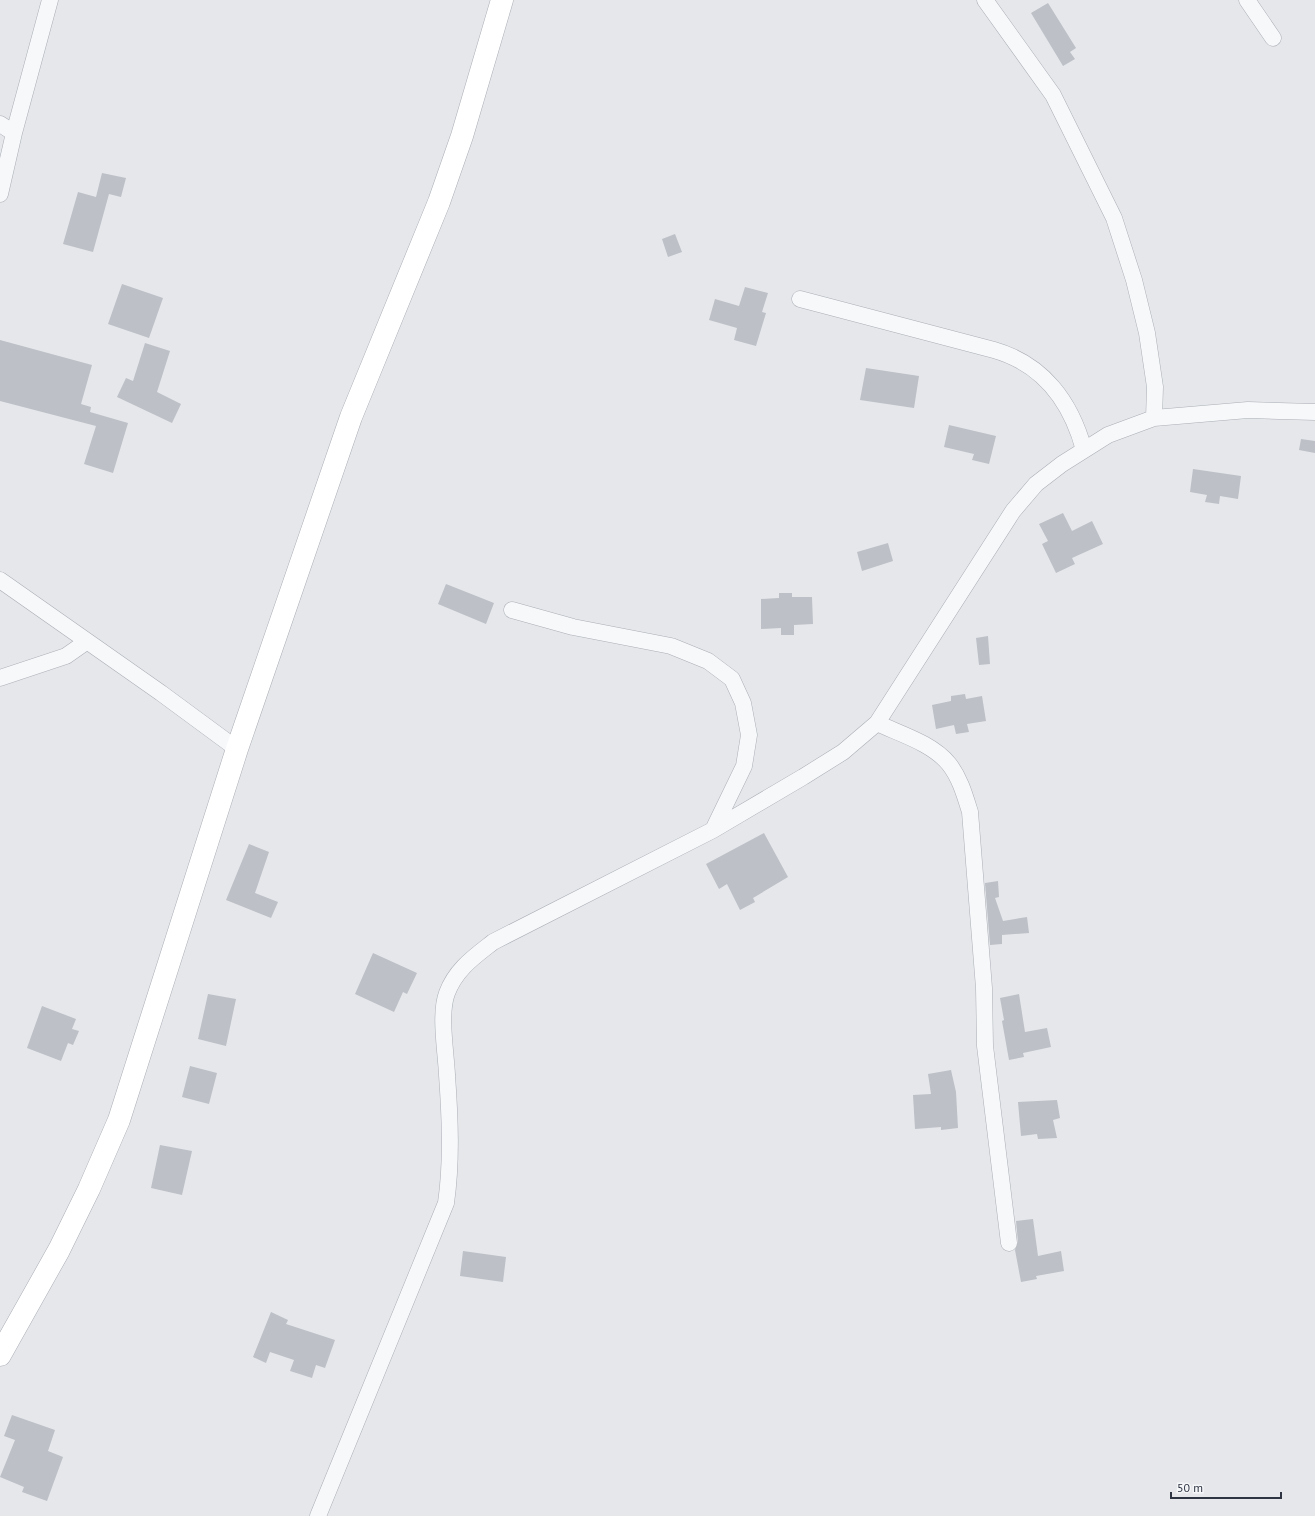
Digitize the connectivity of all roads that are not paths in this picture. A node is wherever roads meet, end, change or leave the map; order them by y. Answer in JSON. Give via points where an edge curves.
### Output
{"nodes":[{"id":1,"x":50,"y":0,"type":"edge"},
{"id":2,"x":502,"y":0,"type":"edge"},
{"id":3,"x":985,"y":0,"type":"edge"},
{"id":4,"x":1247,"y":0,"type":"edge"},
{"id":5,"x":1273,"y":38,"type":"dead end"},
{"id":6,"x":0,"y":124,"type":"edge"},
{"id":7,"x":14,"y":133,"type":"junction"},
{"id":8,"x":0,"y":194,"type":"edge"},
{"id":9,"x":800,"y":299,"type":"dead end"},
{"id":10,"x":1315,"y":412,"type":"edge"},
{"id":11,"x":1154,"y":418,"type":"junction"},
{"id":12,"x":1084,"y":450,"type":"junction"},
{"id":13,"x":0,"y":580,"type":"edge"},
{"id":14,"x":512,"y":610,"type":"dead end"},
{"id":15,"x":86,"y":642,"type":"junction"},
{"id":16,"x":0,"y":678,"type":"edge"},
{"id":17,"x":877,"y":723,"type":"junction"},
{"id":18,"x":238,"y":749,"type":"junction"},
{"id":19,"x":712,"y":830,"type":"junction"},
{"id":20,"x":1009,"y":1243,"type":"dead end"},
{"id":21,"x":0,"y":1355,"type":"edge"},
{"id":22,"x":318,"y":1516,"type":"edge"}],
"edges":[{"from":1,"to":7,"type":"street"},
{"from":2,"to":18,"type":"street","via":[[440,202],[351,417]]},
{"from":3,"to":11,"type":"street","via":[[1053,95],[1114,218],[1147,332],[1155,387]]},
{"from":4,"to":5,"type":"street"},
{"from":6,"to":7,"type":"street"},
{"from":7,"to":8,"type":"street"},
{"from":9,"to":12,"type":"street","via":[[994,350],[1024,362],[1050,383],[1060,396]]},
{"from":10,"to":11,"type":"street","via":[[1248,410]]},
{"from":11,"to":12,"type":"street","via":[[1108,435]]},
{"from":12,"to":17,"type":"street","via":[[1036,484],[1013,510]]},
{"from":13,"to":15,"type":"street"},
{"from":14,"to":19,"type":"street","via":[[573,626],[671,646],[708,661],[732,679],[743,703],[749,735],[744,766]]},
{"from":15,"to":16,"type":"street","via":[[66,656]]},
{"from":15,"to":18,"type":"street"},
{"from":17,"to":19,"type":"street","via":[[843,752],[803,778]]},
{"from":17,"to":20,"type":"street","via":[[932,749],[949,764],[962,788],[970,812],[984,988],[985,1046]]},
{"from":18,"to":21,"type":"street","via":[[118,1120],[89,1190],[59,1250]]},
{"from":19,"to":22,"type":"street","via":[[493,942],[466,962],[452,980],[446,994],[444,1016],[450,1158],[450,1181],[446,1203]]}]}
